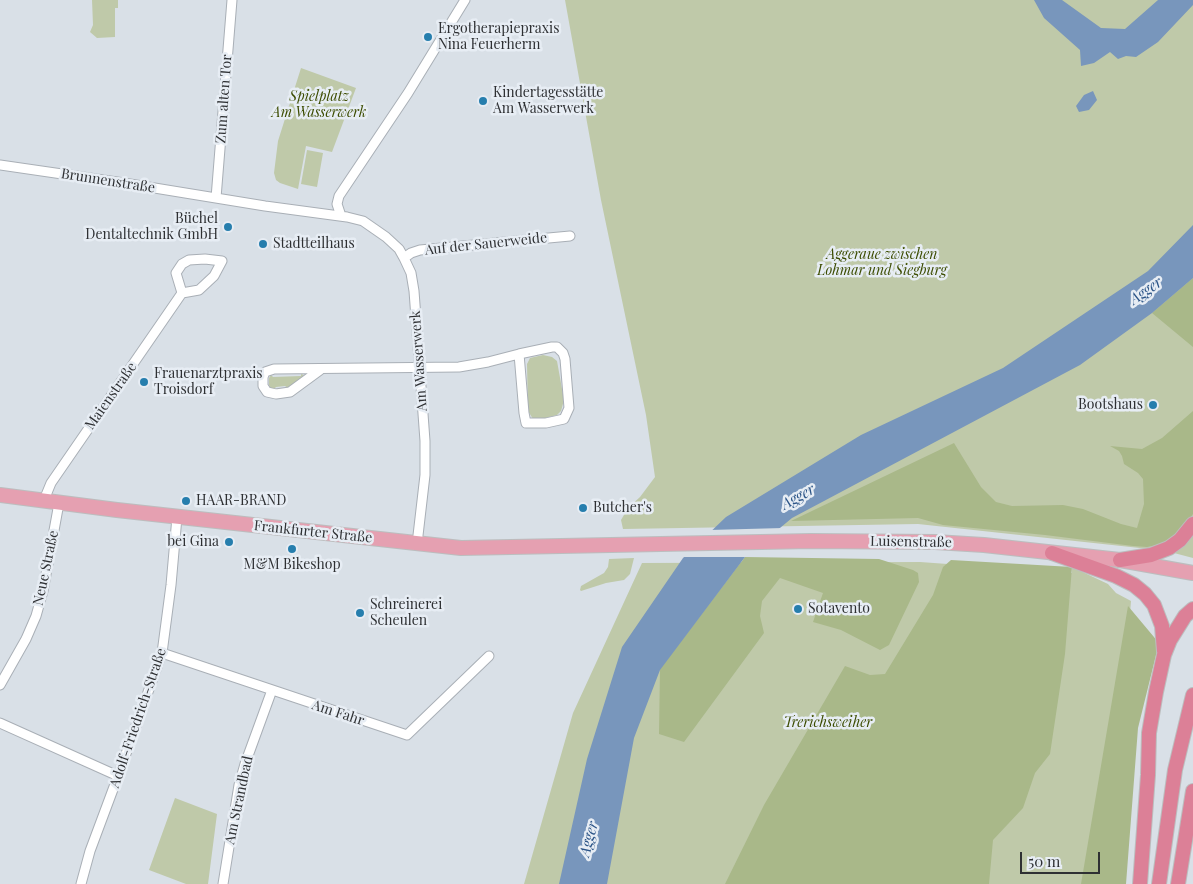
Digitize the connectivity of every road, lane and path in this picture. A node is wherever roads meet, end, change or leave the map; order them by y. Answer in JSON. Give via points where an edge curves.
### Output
{"nodes":[{"id":1,"x":232,"y":0,"type":"edge"},
{"id":2,"x":465,"y":0,"type":"edge"},
{"id":3,"x":0,"y":165,"type":"edge"},
{"id":4,"x":216,"y":198,"type":"junction"},
{"id":5,"x":341,"y":216,"type":"junction"},
{"id":6,"x":570,"y":236,"type":"dead end"},
{"id":7,"x":404,"y":258,"type":"junction"},
{"id":8,"x":182,"y":293,"type":"junction"},
{"id":9,"x":520,"y":354,"type":"junction"},
{"id":10,"x":420,"y":369,"type":"junction"},
{"id":11,"x":320,"y":370,"type":"junction"},
{"id":12,"x":0,"y":495,"type":"edge"},
{"id":13,"x":44,"y":500,"type":"junction"},
{"id":14,"x":59,"y":503,"type":"junction"},
{"id":15,"x":177,"y":517,"type":"junction"},
{"id":16,"x":1193,"y":524,"type":"edge"},
{"id":17,"x":417,"y":544,"type":"junction"},
{"id":18,"x":626,"y":545,"type":"joint"},
{"id":19,"x":1052,"y":553,"type":"junction"},
{"id":20,"x":1120,"y":560,"type":"junction"},
{"id":21,"x":1193,"y":573,"type":"edge"},
{"id":22,"x":1193,"y":609,"type":"edge"},
{"id":23,"x":162,"y":653,"type":"junction"},
{"id":24,"x":1164,"y":655,"type":"junction"},
{"id":25,"x":488,"y":656,"type":"dead end"},
{"id":26,"x":0,"y":685,"type":"edge"},
{"id":27,"x":272,"y":690,"type":"junction"},
{"id":28,"x":1193,"y":695,"type":"edge"},
{"id":29,"x":0,"y":723,"type":"edge"},
{"id":30,"x":118,"y":776,"type":"junction"},
{"id":31,"x":1193,"y":791,"type":"edge"},
{"id":32,"x":81,"y":884,"type":"edge"},
{"id":33,"x":223,"y":884,"type":"edge"},
{"id":34,"x":1140,"y":884,"type":"edge"},
{"id":35,"x":1158,"y":884,"type":"edge"},
{"id":36,"x":1178,"y":884,"type":"edge"}],
"edges":[{"from":1,"to":4,"type":"street","name":"Zum alten Tor"},
{"from":2,"to":5,"type":"street","via":[[339,196],[337,204]]},
{"from":3,"to":4,"type":"street","name":"Brunnenstraße"},
{"from":4,"to":5,"type":"street","name":"Am Wasserwerk"},
{"from":5,"to":7,"type":"street","name":"Am Wasserwerk","via":[[362,221],[376,229],[393,243]]},
{"from":6,"to":7,"type":"street","name":"Auf der Sauerweide","via":[[420,250]]},
{"from":7,"to":10,"type":"street","name":"Am Wasserwerk","via":[[414,291]]},
{"from":8,"to":8,"type":"street","via":[[203,287],[222,261],[189,260],[182,264],[176,273]]},
{"from":8,"to":13,"type":"street","name":"Maienstraße","via":[[51,483]]},
{"from":9,"to":9,"type":"street","via":[[526,423],[564,419],[570,408],[563,353],[552,347]]},
{"from":9,"to":10,"type":"street","via":[[459,367]]},
{"from":10,"to":11,"type":"street"},
{"from":10,"to":17,"type":"street","name":"Am Wasserwerk","via":[[425,468]]},
{"from":11,"to":11,"type":"street","via":[[269,370],[263,377],[263,386],[267,392],[290,392]]},
{"from":12,"to":13,"type":"main road","name":"Frankfurter Straße"},
{"from":13,"to":14,"type":"main road","name":"Frankfurter Straße"},
{"from":14,"to":15,"type":"main road","name":"Frankfurter Straße"},
{"from":14,"to":26,"type":"street","name":"Neue Straße","via":[[44,591],[36,616],[20,653]]},
{"from":15,"to":17,"type":"main road","name":"Frankfurter Straße"},
{"from":15,"to":23,"type":"street","name":"Adolf-Friedrich-Straße"},
{"from":16,"to":20,"type":"highway","via":[[1169,548],[1151,555]]},
{"from":17,"to":18,"type":"main road","name":"Frankfurter Straße","via":[[461,548]]},
{"from":18,"to":19,"type":"main road","name":"Luisenstraße","via":[[935,542]]},
{"from":19,"to":20,"type":"main road","name":"Luisenstraße"},
{"from":19,"to":24,"type":"highway","via":[[1116,576],[1146,594],[1162,626]]},
{"from":20,"to":21,"type":"main road","name":"Luisenstraße"},
{"from":22,"to":24,"type":"highway","via":[[1176,630]]},
{"from":23,"to":27,"type":"street","name":"Am Fahr"},
{"from":23,"to":30,"type":"street","name":"Adolf-Friedrich-Straße"},
{"from":24,"to":34,"type":"highway","via":[[1149,733]]},
{"from":25,"to":27,"type":"street","name":"Am Fahr","via":[[408,736]]},
{"from":27,"to":33,"type":"street","name":"Am Strandbad","via":[[241,778]]},
{"from":28,"to":35,"type":"highway","via":[[1175,770]]},
{"from":29,"to":30,"type":"street"},
{"from":30,"to":32,"type":"street","name":"Adolf-Friedrich-Straße"},
{"from":31,"to":36,"type":"highway"}]}
